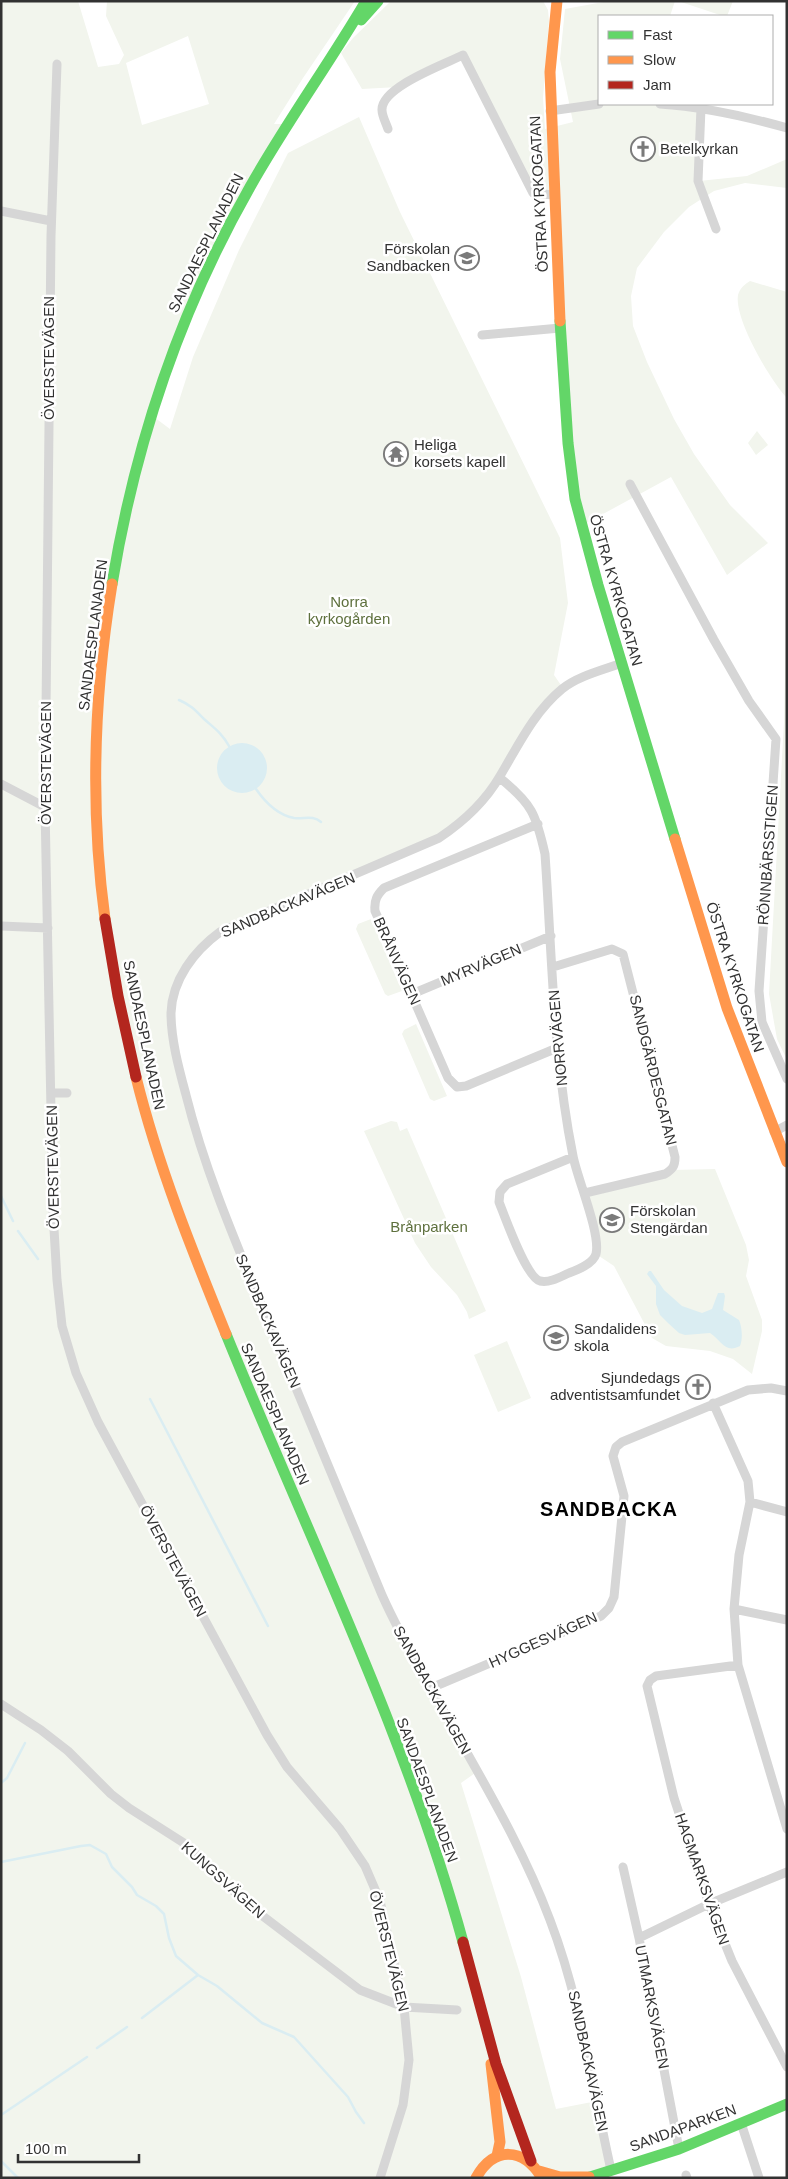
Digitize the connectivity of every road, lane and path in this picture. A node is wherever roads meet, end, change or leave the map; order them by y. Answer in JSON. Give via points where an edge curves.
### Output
{"nodes":[{"id":1,"x":366,"y":1,"type":"edge"},
{"id":2,"x":378,"y":1,"type":"edge"},
{"id":3,"x":557,"y":1,"type":"edge"},
{"id":4,"x":346,"y":37,"type":"junction"},
{"id":5,"x":57,"y":64,"type":"dead end"},
{"id":6,"x":598,"y":104,"type":"edge"},
{"id":7,"x":670,"y":105,"type":"edge"},
{"id":8,"x":701,"y":108,"type":"junction"},
{"id":9,"x":550,"y":111,"type":"junction"},
{"id":10,"x":787,"y":128,"type":"edge"},
{"id":11,"x":388,"y":129,"type":"dead end"},
{"id":12,"x":554,"y":195,"type":"junction"},
{"id":13,"x":1,"y":211,"type":"edge"},
{"id":14,"x":51,"y":221,"type":"junction"},
{"id":15,"x":716,"y":230,"type":"dead end"},
{"id":16,"x":560,"y":328,"type":"junction"},
{"id":17,"x":482,"y":335,"type":"dead end"},
{"id":18,"x":630,"y":484,"type":"dead end"},
{"id":19,"x":622,"y":663,"type":"junction"},
{"id":20,"x":500,"y":778,"type":"junction"},
{"id":21,"x":1,"y":784,"type":"edge"},
{"id":22,"x":46,"y":806,"type":"junction"},
{"id":23,"x":538,"y":824,"type":"junction"},
{"id":24,"x":1,"y":926,"type":"edge"},
{"id":25,"x":48,"y":928,"type":"junction"},
{"id":26,"x":551,"y":936,"type":"junction"},
{"id":27,"x":552,"y":967,"type":"junction"},
{"id":28,"x":412,"y":994,"type":"junction"},
{"id":29,"x":557,"y":1048,"type":"junction"},
{"id":30,"x":787,"y":1079,"type":"edge"},
{"id":31,"x":52,"y":1093,"type":"junction"},
{"id":32,"x":66,"y":1093,"type":"dead end"},
{"id":33,"x":787,"y":1125,"type":"edge"},
{"id":34,"x":774,"y":1132,"type":"junction"},
{"id":35,"x":573,"y":1157,"type":"junction"},
{"id":36,"x":787,"y":1162,"type":"edge"},
{"id":37,"x":585,"y":1193,"type":"junction"},
{"id":38,"x":787,"y":1391,"type":"edge"},
{"id":39,"x":713,"y":1403,"type":"junction"},
{"id":40,"x":750,"y":1502,"type":"junction"},
{"id":41,"x":787,"y":1512,"type":"edge"},
{"id":42,"x":734,"y":1609,"type":"junction"},
{"id":43,"x":787,"y":1620,"type":"edge"},
{"id":44,"x":738,"y":1664,"type":"junction"},
{"id":45,"x":430,"y":1688,"type":"junction"},
{"id":46,"x":1,"y":1704,"type":"edge"},
{"id":47,"x":787,"y":1829,"type":"edge"},
{"id":48,"x":623,"y":1867,"type":"dead end"},
{"id":49,"x":787,"y":1872,"type":"edge"},
{"id":50,"x":709,"y":1904,"type":"junction"},
{"id":51,"x":639,"y":1938,"type":"junction"},
{"id":52,"x":404,"y":2007,"type":"junction"},
{"id":53,"x":456,"y":2010,"type":"dead end"},
{"id":54,"x":487,"y":2032,"type":"junction"},
{"id":55,"x":787,"y":2068,"type":"edge"},
{"id":56,"x":787,"y":2104,"type":"edge"},
{"id":57,"x":741,"y":2123,"type":"junction"},
{"id":58,"x":679,"y":2149,"type":"junction"},
{"id":59,"x":497,"y":2156,"type":"junction"},
{"id":60,"x":531,"y":2161,"type":"junction"},
{"id":61,"x":611,"y":2170,"type":"junction"},
{"id":62,"x":541,"y":2174,"type":"edge"},
{"id":63,"x":475,"y":2176,"type":"edge"},
{"id":64,"x":588,"y":2177,"type":"edge"},
{"id":65,"x":380,"y":2178,"type":"edge"},
{"id":66,"x":759,"y":2178,"type":"edge"}],
"edges":[{"from":1,"to":4,"type":"main road","name":"SANDAESPLANADEN"},
{"from":2,"to":4,"type":"main road","name":"SANDAESPLANADEN"},
{"from":3,"to":9,"type":"main road","name":"ÖSTRA KYRKOGATAN"},
{"from":4,"to":54,"type":"main road","name":"SANDAESPLANADEN","via":[[252,180],[177,339],[150,414],[114,570],[97,730],[96,810],[102,888],[116,986],[136,1080],[160,1164],[189,1243],[420,1808],[448,1892]]},
{"from":5,"to":14,"type":"street","name":"ÖVERSTEVÄGEN"},
{"from":6,"to":9,"type":"street"},
{"from":7,"to":8,"type":"street"},
{"from":8,"to":10,"type":"street"},
{"from":8,"to":15,"type":"street","via":[[698,181]]},
{"from":9,"to":12,"type":"main road","name":"ÖSTRA KYRKOGATAN"},
{"from":11,"to":12,"type":"street","via":[[382,109],[387,97],[398,87],[463,55],[534,194]]},
{"from":12,"to":16,"type":"main road","name":"ÖSTRA KYRKOGATAN"},
{"from":13,"to":14,"type":"street"},
{"from":14,"to":22,"type":"street","name":"ÖVERSTEVÄGEN"},
{"from":16,"to":17,"type":"street"},
{"from":16,"to":19,"type":"main road","name":"ÖSTRA KYRKOGATAN","via":[[575,499]]},
{"from":18,"to":30,"type":"street","name":"RÖNNBÄRSSTIGEN","via":[[718,648],[776,739],[759,991],[762,1022]]},
{"from":19,"to":20,"type":"street","name":"SANDBACKAVÄGEN","via":[[563,688],[540,712]]},
{"from":19,"to":34,"type":"main road","name":"ÖSTRA KYRKOGATAN","via":[[727,1008]]},
{"from":20,"to":23,"type":"street","name":"NORRVÄGEN","via":[[526,802]]},
{"from":20,"to":45,"type":"street","name":"SANDBACKAVÄGEN","via":[[459,825],[439,838],[220,932],[203,944],[178,984],[171,1014],[178,1066],[193,1123],[233,1237],[389,1611]]},
{"from":21,"to":22,"type":"street"},
{"from":22,"to":25,"type":"street","name":"ÖVERSTEVÄGEN"},
{"from":23,"to":26,"type":"street","name":"NORRVÄGEN","via":[[545,854]]},
{"from":23,"to":28,"type":"street","name":"BRÅNVÄGEN","via":[[384,888],[378,894],[374,902],[375,911]]},
{"from":24,"to":25,"type":"street"},
{"from":25,"to":31,"type":"street","name":"ÖVERSTEVÄGEN"},
{"from":26,"to":27,"type":"street","name":"NORRVÄGEN"},
{"from":26,"to":28,"type":"street","name":"MYRVÄGEN"},
{"from":27,"to":29,"type":"street","name":"NORRVÄGEN"},
{"from":27,"to":37,"type":"street","name":"SANDGÄRDESGATAN","via":[[612,949],[623,954],[675,1157],[672,1170],[665,1174]]},
{"from":28,"to":29,"type":"street","name":"BRÅNVÄGEN","via":[[448,1078],[457,1087]]},
{"from":29,"to":35,"type":"street","name":"NORRVÄGEN"},
{"from":31,"to":32,"type":"street"},
{"from":31,"to":52,"type":"street","name":"ÖVERSTEVÄGEN","via":[[57,1280],[62,1326],[76,1373],[102,1431],[267,1735],[287,1767],[340,1828],[365,1866],[380,1901]]},
{"from":33,"to":34,"type":"street"},
{"from":34,"to":36,"type":"main road","name":"ÖSTRA KYRKOGATAN"},
{"from":35,"to":37,"type":"street","name":"NORRVÄGEN"},
{"from":35,"to":37,"type":"street","name":"NORRVÄGEN","via":[[507,1184],[500,1192],[498,1202],[529,1271],[539,1280],[548,1282],[593,1260],[596,1243]]},
{"from":38,"to":39,"type":"street","name":"HYGGESVÄGEN","via":[[772,1388],[748,1390]]},
{"from":39,"to":40,"type":"street","via":[[748,1481]]},
{"from":39,"to":45,"type":"street","name":"HYGGESVÄGEN","via":[[616,1447],[613,1456],[624,1496],[614,1597],[609,1608],[601,1616]]},
{"from":40,"to":41,"type":"street"},
{"from":40,"to":42,"type":"street","via":[[739,1555]]},
{"from":42,"to":43,"type":"street"},
{"from":42,"to":44,"type":"street"},
{"from":44,"to":47,"type":"street"},
{"from":44,"to":50,"type":"street","name":"HAGMARKSVÄGEN","via":[[656,1676],[647,1686],[674,1798]]},
{"from":45,"to":61,"type":"street","name":"SANDBACKAVÄGEN","via":[[494,1800],[550,1921],[584,2034]]},
{"from":46,"to":52,"type":"street","name":"KUNGSVÄGEN","via":[[68,1751],[110,1794],[187,1845],[247,1904],[303,1948],[360,1990]]},
{"from":48,"to":51,"type":"street","name":"UTMARKSVÄGEN"},
{"from":49,"to":50,"type":"street"},
{"from":50,"to":51,"type":"street"},
{"from":50,"to":55,"type":"street","name":"HAGMARKSVÄGEN","via":[[732,1961]]},
{"from":51,"to":58,"type":"street","name":"UTMARKSVÄGEN"},
{"from":52,"to":53,"type":"street","name":"KUNGSVÄGEN"},
{"from":52,"to":65,"type":"street","name":"ÖVERSTEVÄGEN","via":[[408,2083]]},
{"from":54,"to":59,"type":"main road","name":"SANDAESPLANADEN","via":[[500,2142]]},
{"from":54,"to":60,"type":"main road","name":"SANDAESPLANADEN","via":[[511,2111]]},
{"from":56,"to":57,"type":"main road","name":"SANDAPARKEN"},
{"from":57,"to":58,"type":"main road","name":"SANDAPARKEN"},
{"from":57,"to":66,"type":"street"},
{"from":58,"to":61,"type":"main road","name":"SANDAPARKEN"},
{"from":59,"to":60,"type":"main road","via":[[516,2154]]},
{"from":59,"to":63,"type":"main road","via":[[486,2162]]},
{"from":60,"to":62,"type":"main road","name":"SANDAESPLANADEN"},
{"from":61,"to":64,"type":"main road","name":"SANDAPARKEN"},
{"from":62,"to":64,"type":"main road","name":"SANDAPARKEN"}]}
